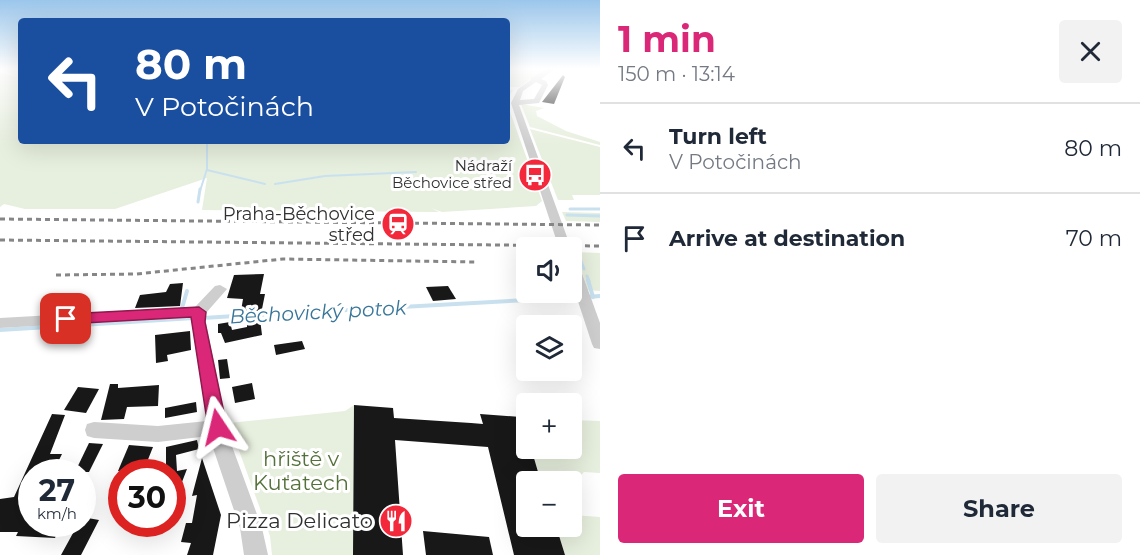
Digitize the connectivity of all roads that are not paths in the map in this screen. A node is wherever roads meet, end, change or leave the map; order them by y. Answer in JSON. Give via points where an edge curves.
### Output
{"nodes":[{"id":1,"x":518,"y":94,"type":"edge"},
{"id":2,"x":540,"y":94,"type":"edge"},
{"id":3,"x":515,"y":103,"type":"junction"},
{"id":4,"x":561,"y":237,"type":"edge"},
{"id":5,"x":220,"y":290,"type":"dead end"},
{"id":6,"x":582,"y":293,"type":"edge"},
{"id":7,"x":198,"y":317,"type":"junction"},
{"id":8,"x":0,"y":323,"type":"edge"},
{"id":9,"x":600,"y":344,"type":"edge"},
{"id":10,"x":218,"y":427,"type":"junction"},
{"id":11,"x":94,"y":430,"type":"dead end"},
{"id":12,"x":256,"y":555,"type":"edge"}],
"edges":[{"from":1,"to":3,"type":"street"},
{"from":2,"to":3,"type":"street","via":[[536,101]]},
{"from":3,"to":4,"type":"street"},
{"from":5,"to":7,"type":"street"},
{"from":6,"to":9,"type":"street"},
{"from":7,"to":8,"type":"street"},
{"from":7,"to":10,"type":"street"},
{"from":10,"to":11,"type":"street","via":[[158,434]]},
{"from":10,"to":12,"type":"street","via":[[256,543]]}]}
